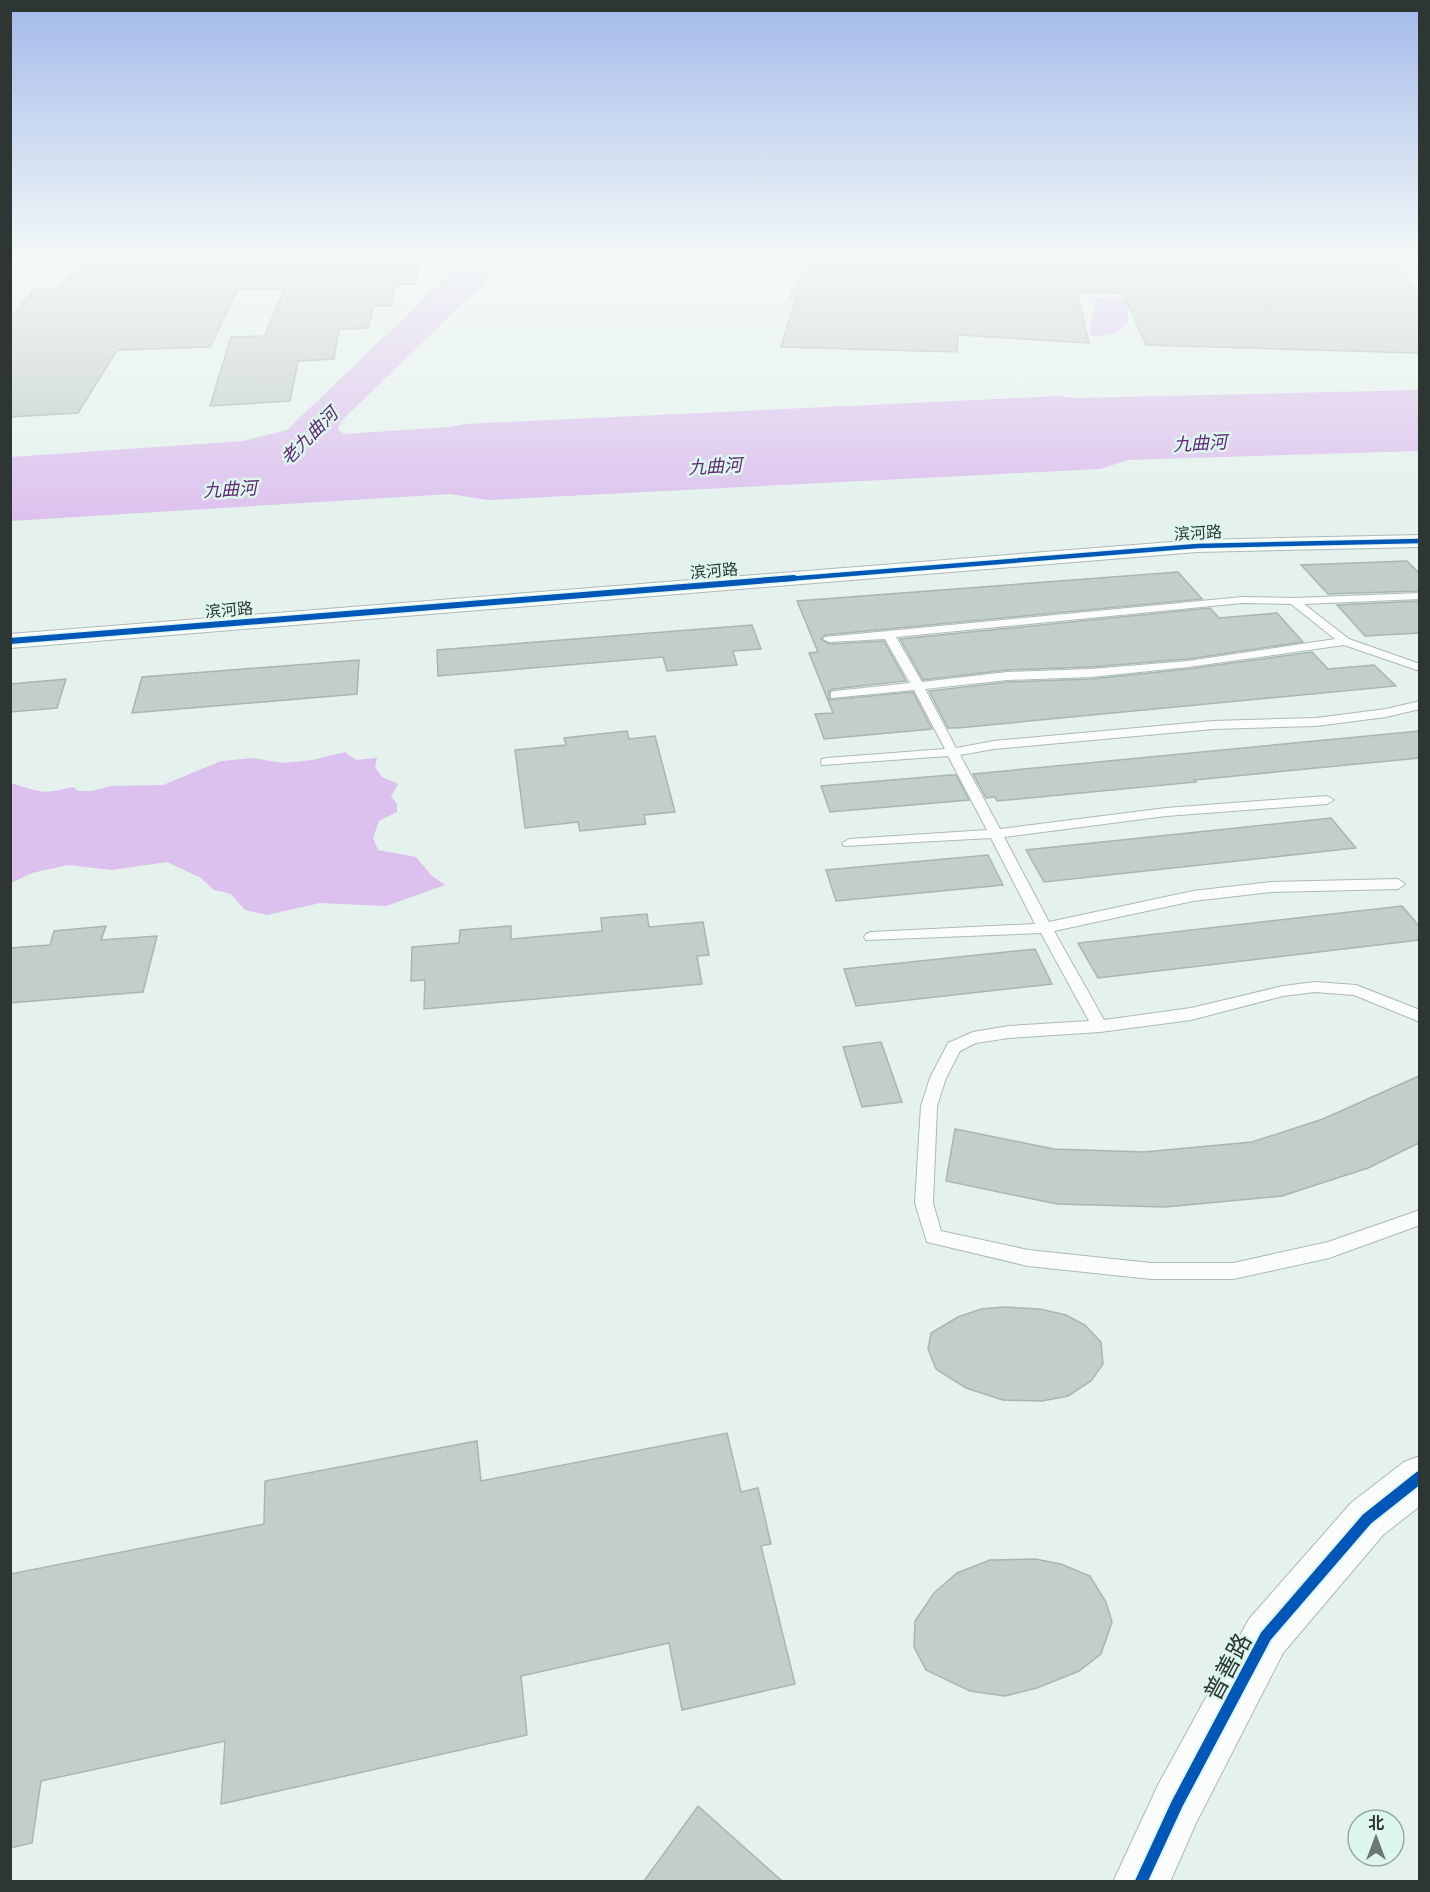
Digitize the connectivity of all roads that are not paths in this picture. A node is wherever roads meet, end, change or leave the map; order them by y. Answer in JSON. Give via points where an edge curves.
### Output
{"nodes":[{"id":1,"x":1419,"y":541,"type":"edge"},
{"id":2,"x":1419,"y":596,"type":"edge"},
{"id":3,"x":1294,"y":601,"type":"junction"},
{"id":4,"x":889,"y":635,"type":"junction"},
{"id":5,"x":829,"y":639,"type":"dead end"},
{"id":6,"x":10,"y":641,"type":"edge"},
{"id":7,"x":1345,"y":641,"type":"junction"},
{"id":8,"x":1419,"y":668,"type":"edge"},
{"id":9,"x":918,"y":686,"type":"junction"},
{"id":10,"x":835,"y":695,"type":"dead end"},
{"id":11,"x":1419,"y":705,"type":"edge"},
{"id":12,"x":953,"y":753,"type":"junction"},
{"id":13,"x":827,"y":762,"type":"dead end"},
{"id":14,"x":1327,"y":800,"type":"dead end"},
{"id":15,"x":996,"y":834,"type":"junction"},
{"id":16,"x":849,"y":843,"type":"dead end"},
{"id":17,"x":1398,"y":884,"type":"dead end"},
{"id":18,"x":1045,"y":928,"type":"junction"},
{"id":19,"x":871,"y":937,"type":"dead end"},
{"id":20,"x":1419,"y":1017,"type":"edge"},
{"id":21,"x":1100,"y":1026,"type":"junction"},
{"id":22,"x":1419,"y":1217,"type":"edge"},
{"id":23,"x":1419,"y":1477,"type":"edge"},
{"id":24,"x":1141,"y":1881,"type":"edge"}],
"edges":[{"from":1,"to":6,"type":"street","name":"滨河路","via":[[1197,546]]},
{"from":2,"to":3,"type":"lane"},
{"from":3,"to":4,"type":"lane","via":[[1242,600]]},
{"from":3,"to":7,"type":"lane"},
{"from":4,"to":5,"type":"lane"},
{"from":4,"to":9,"type":"lane"},
{"from":7,"to":8,"type":"lane"},
{"from":7,"to":9,"type":"lane","via":[[1188,664]]},
{"from":9,"to":10,"type":"lane"},
{"from":9,"to":12,"type":"lane"},
{"from":11,"to":12,"type":"lane","via":[[1316,722],[1213,725],[994,745]]},
{"from":12,"to":13,"type":"lane"},
{"from":12,"to":15,"type":"lane"},
{"from":14,"to":15,"type":"lane","via":[[1166,812]]},
{"from":15,"to":16,"type":"lane"},
{"from":15,"to":18,"type":"lane"},
{"from":17,"to":18,"type":"lane","via":[[1271,887],[1193,896]]},
{"from":18,"to":19,"type":"lane"},
{"from":18,"to":21,"type":"lane"},
{"from":20,"to":21,"type":"lane","via":[[1356,990],[1315,987],[1191,1014]]},
{"from":21,"to":22,"type":"lane","via":[[1010,1032],[974,1038],[954,1047],[929,1106],[924,1203],[934,1237],[1028,1258],[1151,1271],[1233,1271],[1329,1250]]},
{"from":23,"to":24,"type":"street","name":"普善路","via":[[1367,1519],[1266,1636]]}]}
